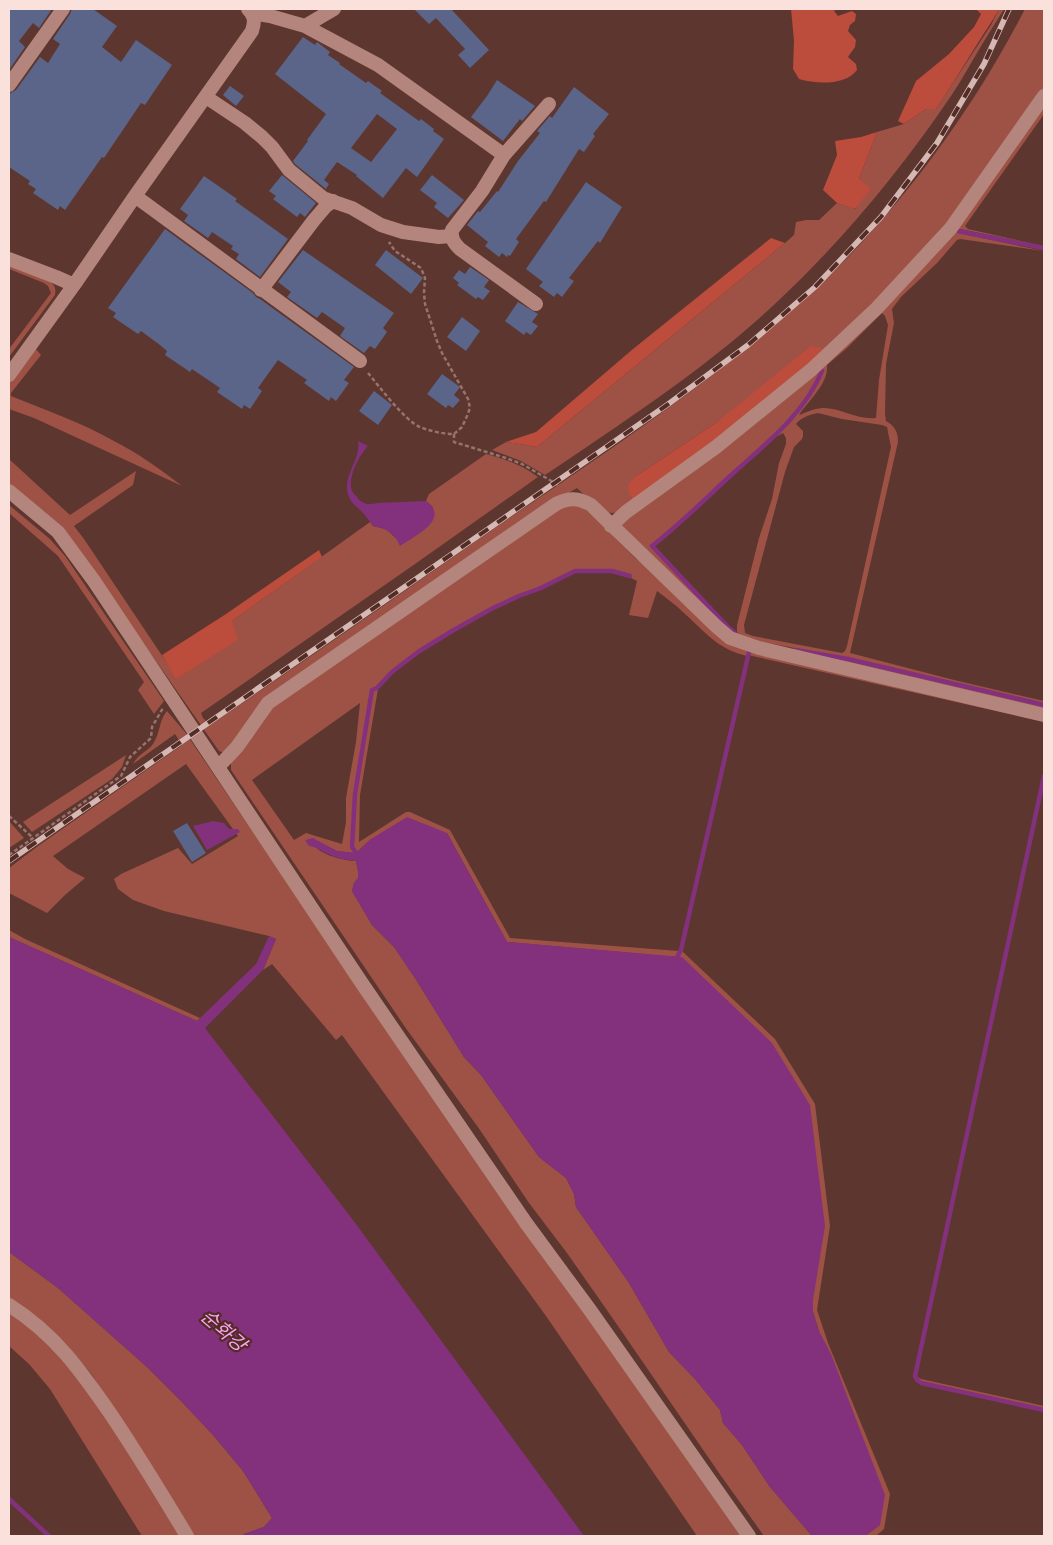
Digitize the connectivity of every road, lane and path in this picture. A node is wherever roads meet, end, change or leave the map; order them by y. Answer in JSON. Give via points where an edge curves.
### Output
{"nodes":[{"id":1,"x":63,"y":9,"type":"edge"},
{"id":2,"x":334,"y":9,"type":"edge"},
{"id":3,"x":250,"y":11,"type":"edge"},
{"id":4,"x":305,"y":26,"type":"junction"},
{"id":5,"x":9,"y":85,"type":"edge"},
{"id":6,"x":1044,"y":96,"type":"edge"},
{"id":7,"x":206,"y":98,"type":"junction"},
{"id":8,"x":549,"y":104,"type":"dead end"},
{"id":9,"x":504,"y":155,"type":"junction"},
{"id":10,"x":135,"y":196,"type":"junction"},
{"id":11,"x":333,"y":201,"type":"junction"},
{"id":12,"x":381,"y":225,"type":"junction"},
{"id":13,"x":451,"y":236,"type":"junction"},
{"id":14,"x":9,"y":259,"type":"edge"},
{"id":15,"x":74,"y":285,"type":"junction"},
{"id":16,"x":261,"y":290,"type":"junction"},
{"id":17,"x":536,"y":304,"type":"dead end"},
{"id":18,"x":360,"y":361,"type":"joint"},
{"id":19,"x":9,"y":375,"type":"edge"},
{"id":20,"x":454,"y":434,"type":"junction"},
{"id":21,"x":9,"y":491,"type":"edge"},
{"id":22,"x":580,"y":499,"type":"junction"},
{"id":23,"x":611,"y":526,"type":"junction"},
{"id":24,"x":172,"y":698,"type":"junction"},
{"id":25,"x":1044,"y":715,"type":"edge"},
{"id":26,"x":219,"y":766,"type":"junction"},
{"id":27,"x":9,"y":816,"type":"edge"},
{"id":28,"x":32,"y":837,"type":"junction"},
{"id":29,"x":9,"y":855,"type":"edge"},
{"id":30,"x":9,"y":1304,"type":"edge"},
{"id":31,"x":187,"y":1536,"type":"edge"},
{"id":32,"x":749,"y":1536,"type":"edge"}],
"edges":[{"from":1,"to":5,"type":"street"},
{"from":2,"to":4,"type":"street"},
{"from":3,"to":4,"type":"street"},
{"from":3,"to":7,"type":"street","via":[[255,19],[252,31]]},
{"from":4,"to":9,"type":"street","via":[[378,65]]},
{"from":6,"to":23,"type":"street","via":[[951,228],[877,308],[811,370]]},
{"from":7,"to":10,"type":"street"},
{"from":7,"to":11,"type":"street","via":[[262,137],[301,181],[323,198]]},
{"from":8,"to":9,"type":"street"},
{"from":9,"to":13,"type":"street"},
{"from":10,"to":15,"type":"street"},
{"from":10,"to":16,"type":"street"},
{"from":11,"to":12,"type":"street"},
{"from":11,"to":16,"type":"street","via":[[314,220]]},
{"from":12,"to":13,"type":"street","via":[[422,236]]},
{"from":12,"to":20,"type":"path","via":[[395,251],[421,268],[425,278],[425,304],[437,341],[468,399],[470,408],[462,427]]},
{"from":13,"to":17,"type":"street","via":[[460,249]]},
{"from":14,"to":15,"type":"street"},
{"from":15,"to":19,"type":"street"},
{"from":16,"to":18,"type":"street"},
{"from":18,"to":20,"type":"path","via":[[408,419],[418,426]]},
{"from":20,"to":22,"type":"path","via":[[454,442],[522,464]]},
{"from":21,"to":24,"type":"street","via":[[58,532]]},
{"from":22,"to":23,"type":"street"},
{"from":22,"to":26,"type":"street","via":[[556,504],[268,703]]},
{"from":23,"to":25,"type":"street","via":[[730,638],[759,648]]},
{"from":24,"to":26,"type":"street"},
{"from":24,"to":28,"type":"path","via":[[152,727],[151,738],[130,757],[121,776]]},
{"from":26,"to":32,"type":"street","via":[[361,982],[526,1223]]},
{"from":27,"to":28,"type":"path"},
{"from":28,"to":29,"type":"path"},
{"from":30,"to":31,"type":"street","via":[[50,1337],[86,1378]]}]}
